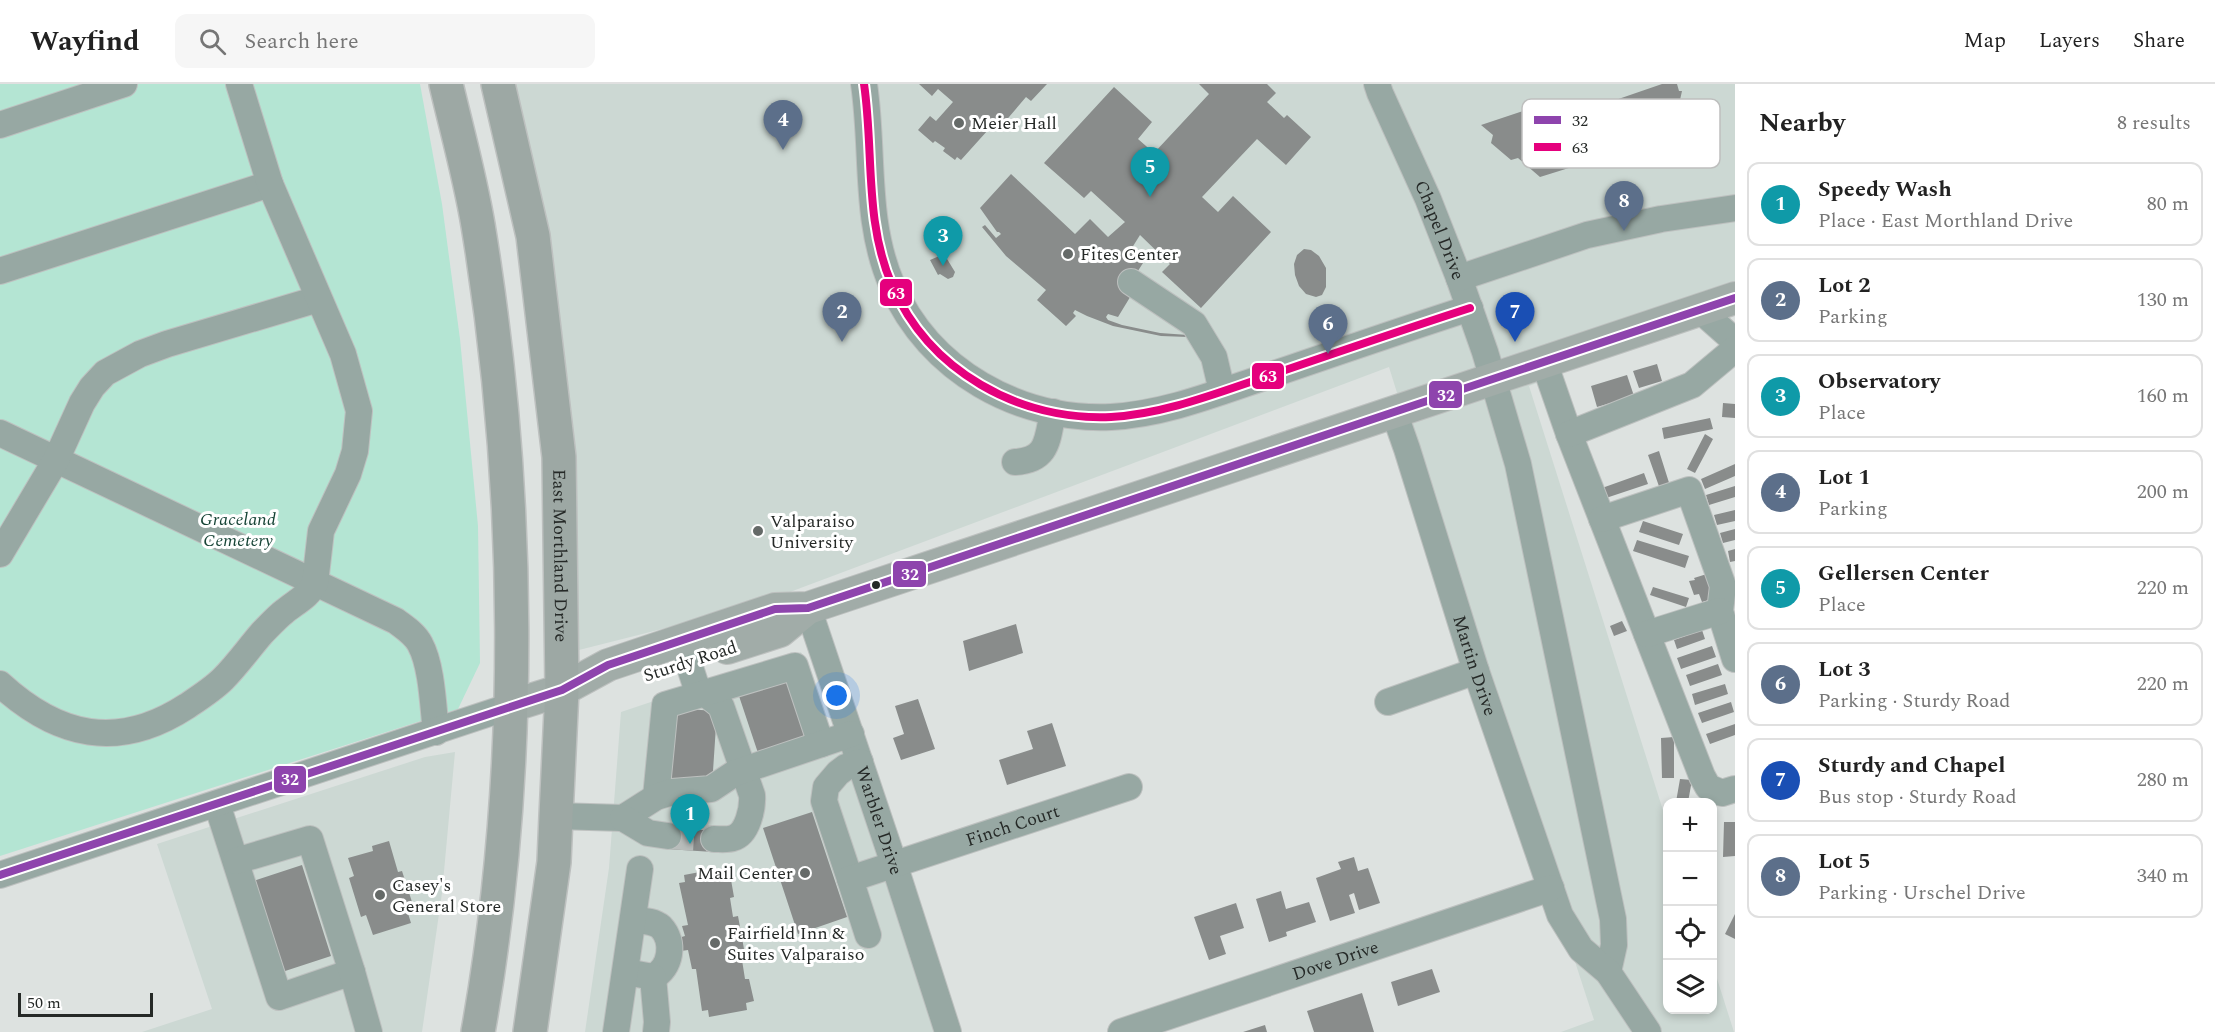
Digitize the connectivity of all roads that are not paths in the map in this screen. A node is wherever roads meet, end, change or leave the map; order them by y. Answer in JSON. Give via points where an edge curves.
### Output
{"nodes":[{"id":1,"x":124,"y":84,"type":"edge"},
{"id":2,"x":239,"y":84,"type":"edge"},
{"id":3,"x":446,"y":84,"type":"edge"},
{"id":4,"x":498,"y":84,"type":"edge"},
{"id":5,"x":864,"y":84,"type":"edge"},
{"id":6,"x":1377,"y":84,"type":"edge"},
{"id":7,"x":0,"y":125,"type":"edge"},
{"id":8,"x":270,"y":184,"type":"junction"},
{"id":9,"x":1735,"y":208,"type":"edge"},
{"id":10,"x":0,"y":271,"type":"edge"},
{"id":11,"x":1459,"y":278,"type":"junction"},
{"id":12,"x":1131,"y":282,"type":"dead end"},
{"id":13,"x":1735,"y":298,"type":"edge"},
{"id":14,"x":318,"y":299,"type":"junction"},
{"id":15,"x":1470,"y":308,"type":"junction"},
{"id":16,"x":1700,"y":310,"type":"junction"},
{"id":17,"x":1735,"y":342,"type":"edge"},
{"id":18,"x":1735,"y":349,"type":"edge"},
{"id":19,"x":1544,"y":362,"type":"junction"},
{"id":20,"x":1493,"y":380,"type":"junction"},
{"id":21,"x":1222,"y":391,"type":"junction"},
{"id":22,"x":1053,"y":412,"type":"junction"},
{"id":23,"x":1394,"y":412,"type":"junction"},
{"id":24,"x":0,"y":433,"type":"edge"},
{"id":25,"x":1569,"y":434,"type":"junction"},
{"id":26,"x":56,"y":460,"type":"junction"},
{"id":27,"x":1015,"y":462,"type":"dead end"},
{"id":28,"x":1602,"y":519,"type":"junction"},
{"id":29,"x":0,"y":554,"type":"edge"},
{"id":30,"x":315,"y":583,"type":"junction"},
{"id":31,"x":808,"y":608,"type":"junction"},
{"id":32,"x":1720,"y":611,"type":"junction"},
{"id":33,"x":1647,"y":634,"type":"junction"},
{"id":34,"x":1735,"y":658,"type":"edge"},
{"id":35,"x":696,"y":659,"type":"junction"},
{"id":36,"x":1476,"y":671,"type":"junction"},
{"id":37,"x":0,"y":684,"type":"edge"},
{"id":38,"x":562,"y":690,"type":"junction"},
{"id":39,"x":707,"y":693,"type":"junction"},
{"id":40,"x":1388,"y":702,"type":"dead end"},
{"id":41,"x":511,"y":706,"type":"junction"},
{"id":42,"x":436,"y":732,"type":"junction"},
{"id":43,"x":851,"y":734,"type":"junction"},
{"id":44,"x":821,"y":744,"type":"junction"},
{"id":45,"x":860,"y":762,"type":"junction"},
{"id":46,"x":742,"y":770,"type":"junction"},
{"id":47,"x":1129,"y":787,"type":"dead end"},
{"id":48,"x":1735,"y":789,"type":"edge"},
{"id":49,"x":656,"y":797,"type":"junction"},
{"id":50,"x":217,"y":804,"type":"junction"},
{"id":51,"x":556,"y":816,"type":"junction"},
{"id":52,"x":623,"y":818,"type":"junction"},
{"id":53,"x":668,"y":836,"type":"tunnel mouth"},
{"id":54,"x":714,"y":838,"type":"tunnel mouth"},
{"id":55,"x":236,"y":861,"type":"junction"},
{"id":56,"x":894,"y":864,"type":"junction"},
{"id":57,"x":640,"y":869,"type":"dead end"},
{"id":58,"x":0,"y":875,"type":"edge"},
{"id":59,"x":849,"y":879,"type":"junction"},
{"id":60,"x":1551,"y":888,"type":"junction"},
{"id":61,"x":633,"y":920,"type":"junction"},
{"id":62,"x":867,"y":935,"type":"dead end"},
{"id":63,"x":352,"y":972,"type":"junction"},
{"id":64,"x":625,"y":972,"type":"junction"},
{"id":65,"x":1608,"y":972,"type":"junction"},
{"id":66,"x":653,"y":977,"type":"junction"},
{"id":67,"x":369,"y":1032,"type":"edge"},
{"id":68,"x":478,"y":1032,"type":"edge"},
{"id":69,"x":530,"y":1032,"type":"edge"},
{"id":70,"x":616,"y":1032,"type":"edge"},
{"id":71,"x":656,"y":1032,"type":"edge"},
{"id":72,"x":948,"y":1032,"type":"edge"},
{"id":73,"x":1121,"y":1032,"type":"edge"},
{"id":74,"x":1648,"y":1032,"type":"edge"}],
"edges":[{"from":1,"to":7,"type":"street"},
{"from":2,"to":8,"type":"street"},
{"from":3,"to":41,"type":"highway","via":[[477,223],[501,393],[510,543]]},
{"from":4,"to":38,"type":"highway","name":"East Morthland Drive","via":[[534,236],[558,445]]},
{"from":5,"to":22,"type":"street","via":[[874,222],[892,285],[908,315],[958,370],[988,390],[1027,407]]},
{"from":6,"to":11,"type":"street","name":"Chapel Drive"},
{"from":8,"to":10,"type":"street"},
{"from":8,"to":14,"type":"street"},
{"from":9,"to":11,"type":"street","via":[[1587,235]]},
{"from":11,"to":15,"type":"street","name":"Chapel Drive"},
{"from":12,"to":21,"type":"street","via":[[1194,324],[1214,357]]},
{"from":13,"to":16,"type":"main road","name":"Sturdy Road"},
{"from":14,"to":26,"type":"street","via":[[167,344],[105,373],[82,403]]},
{"from":14,"to":30,"type":"street","via":[[343,354],[359,411],[348,474],[321,531]]},
{"from":15,"to":20,"type":"street","name":"Chapel Drive"},
{"from":15,"to":21,"type":"street"},
{"from":16,"to":17,"type":"street"},
{"from":16,"to":19,"type":"main road","name":"Sturdy Road"},
{"from":18,"to":25,"type":"street","via":[[1692,386]]},
{"from":19,"to":20,"type":"main road","name":"Sturdy Road"},
{"from":19,"to":25,"type":"street"},
{"from":20,"to":23,"type":"main road","name":"Sturdy Road"},
{"from":20,"to":65,"type":"street","name":"Chapel Drive","via":[[1518,464],[1613,919],[1614,945]]},
{"from":21,"to":22,"type":"street","via":[[1148,412],[1109,417]]},
{"from":22,"to":27,"type":"street","via":[[1042,452],[1035,458]]},
{"from":23,"to":31,"type":"main road","name":"Sturdy Road"},
{"from":23,"to":36,"type":"street","name":"Martin Drive"},
{"from":24,"to":26,"type":"street"},
{"from":25,"to":28,"type":"street"},
{"from":26,"to":29,"type":"street"},
{"from":26,"to":30,"type":"street"},
{"from":28,"to":32,"type":"street","via":[[1689,489],[1723,586]]},
{"from":28,"to":33,"type":"street"},
{"from":30,"to":37,"type":"street","via":[[223,679],[179,711],[146,726],[111,735],[87,732],[40,714]]},
{"from":30,"to":42,"type":"street","via":[[396,621],[420,644]]},
{"from":31,"to":35,"type":"main road","name":"Sturdy Road","via":[[780,631]]},
{"from":31,"to":38,"type":"main road","name":"Sturdy Road","via":[[775,609],[611,664]]},
{"from":31,"to":43,"type":"street","name":"Warbler Drive"},
{"from":32,"to":33,"type":"street"},
{"from":32,"to":34,"type":"street"},
{"from":33,"to":48,"type":"street","via":[[1708,787],[1722,793]]},
{"from":35,"to":38,"type":"main road","name":"Sturdy Road","via":[[608,687]]},
{"from":35,"to":39,"type":"street","via":[[696,686]]},
{"from":36,"to":40,"type":"street"},
{"from":36,"to":60,"type":"street","name":"Martin Drive"},
{"from":38,"to":41,"type":"main road","name":"Sturdy Road"},
{"from":38,"to":51,"type":"highway","name":"East Morthland Drive"},
{"from":39,"to":44,"type":"street","via":[[795,666]]},
{"from":39,"to":46,"type":"street","via":[[721,706]]},
{"from":39,"to":49,"type":"street","via":[[665,705]]},
{"from":41,"to":42,"type":"street","name":"Sturdy Road"},
{"from":41,"to":68,"type":"highway","via":[[501,855]]},
{"from":42,"to":50,"type":"street","name":"Sturdy Road"},
{"from":43,"to":44,"type":"street"},
{"from":43,"to":45,"type":"street","name":"Warbler Drive"},
{"from":44,"to":46,"type":"street"},
{"from":45,"to":56,"type":"street","name":"Warbler Drive"},
{"from":45,"to":59,"type":"street","via":[[838,773],[826,787],[824,801]]},
{"from":46,"to":49,"type":"street","via":[[711,789]]},
{"from":46,"to":54,"type":"street","via":[[752,795],[749,819],[737,837]]},
{"from":47,"to":56,"type":"street","name":"Finch Court"},
{"from":49,"to":52,"type":"street"},
{"from":50,"to":55,"type":"street"},
{"from":50,"to":58,"type":"street","name":"Sturdy Road"},
{"from":51,"to":52,"type":"street"},
{"from":51,"to":69,"type":"highway","name":"East Morthland Drive","via":[[554,862]]},
{"from":52,"to":53,"type":"street","via":[[648,833]]},
{"from":55,"to":63,"type":"street","via":[[310,839]]},
{"from":55,"to":63,"type":"street","via":[[279,997]]},
{"from":56,"to":59,"type":"street","name":"Finch Court"},
{"from":56,"to":72,"type":"street","name":"Warbler Drive"},
{"from":57,"to":61,"type":"street"},
{"from":59,"to":62,"type":"street"},
{"from":60,"to":65,"type":"street","name":"Martin Drive","via":[[1560,915],[1581,949]]},
{"from":60,"to":73,"type":"street","name":"Dove Drive"},
{"from":61,"to":64,"type":"street"},
{"from":61,"to":66,"type":"street","via":[[652,922],[665,933],[669,962],[661,974]]},
{"from":63,"to":67,"type":"street"},
{"from":64,"to":66,"type":"street"},
{"from":64,"to":70,"type":"street"},
{"from":65,"to":74,"type":"street","name":"Martin Drive"},
{"from":66,"to":71,"type":"street"}]}
